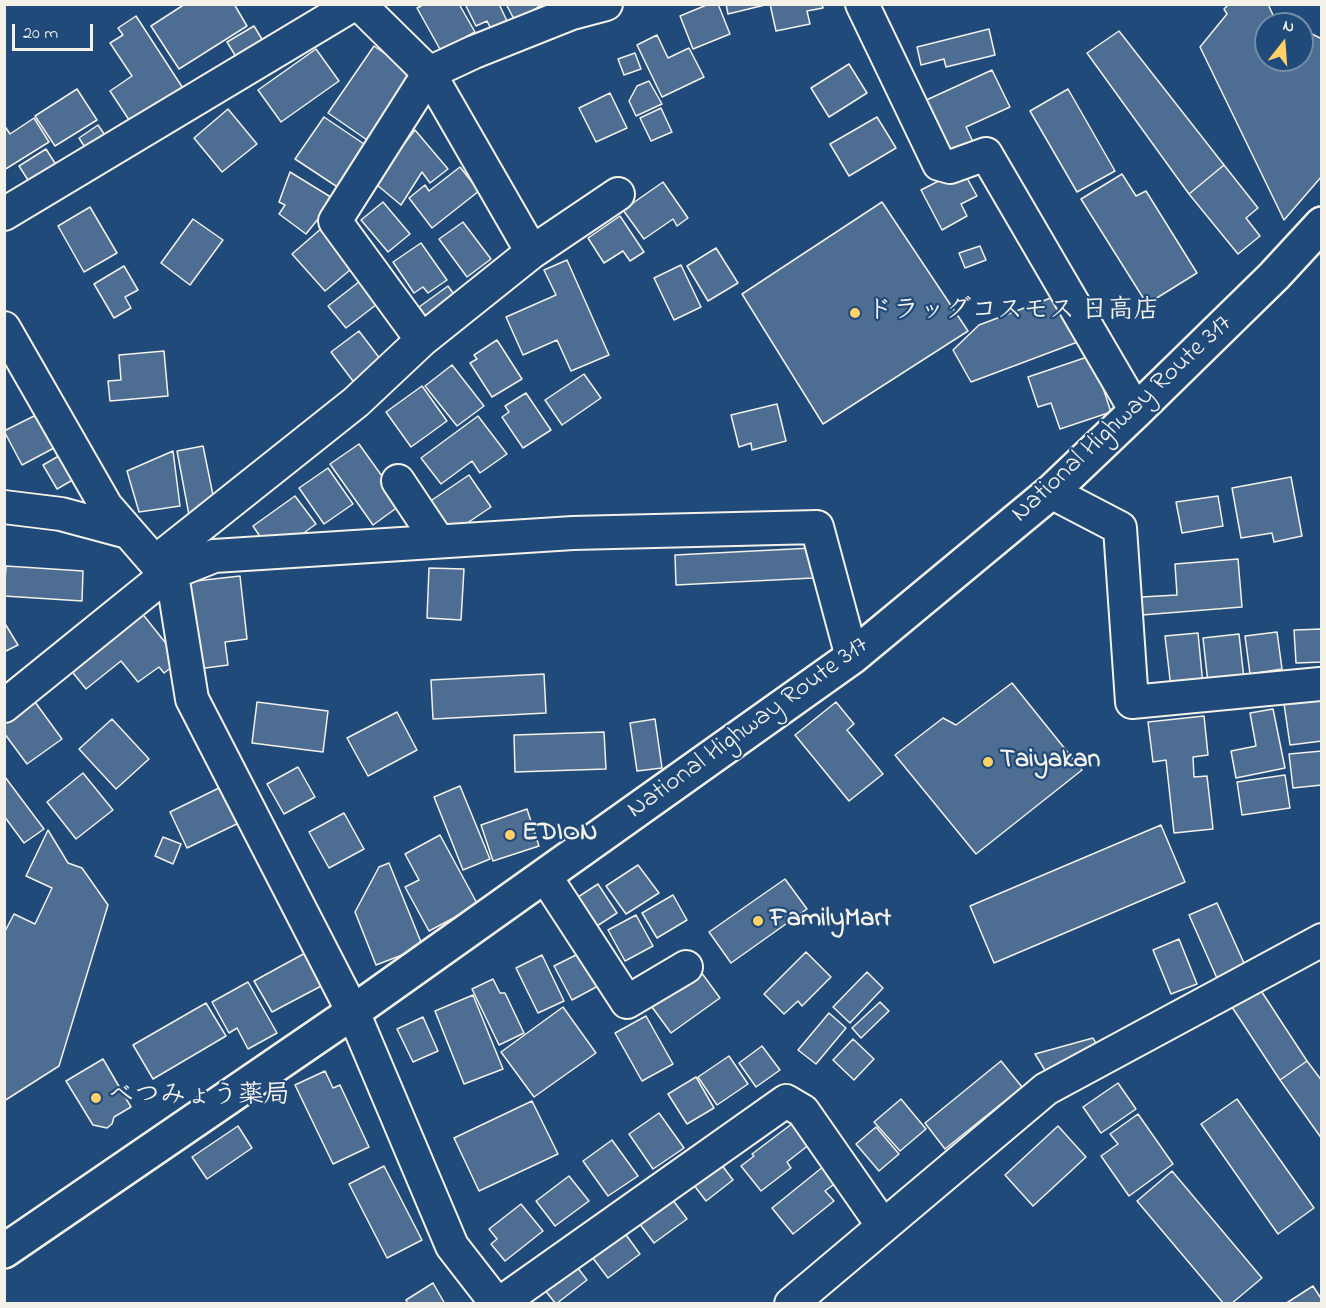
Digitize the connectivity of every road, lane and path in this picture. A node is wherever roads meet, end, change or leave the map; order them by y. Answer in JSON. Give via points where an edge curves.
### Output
{"nodes":[{"id":1,"x":606,"y":4,"type":"edge"},
{"id":2,"x":862,"y":4,"type":"edge"},
{"id":3,"x":347,"y":7,"type":"edge"},
{"id":4,"x":429,"y":73,"type":"junction"},
{"id":5,"x":618,"y":194,"type":"dead end"},
{"id":6,"x":4,"y":214,"type":"edge"},
{"id":7,"x":1322,"y":224,"type":"edge"},
{"id":8,"x":532,"y":252,"type":"junction"},
{"id":9,"x":4,"y":328,"type":"edge"},
{"id":10,"x":422,"y":340,"type":"junction"},
{"id":11,"x":1136,"y":411,"type":"junction"},
{"id":12,"x":398,"y":482,"type":"dead end"},
{"id":13,"x":1051,"y":492,"type":"junction"},
{"id":14,"x":4,"y":507,"type":"edge"},
{"id":15,"x":128,"y":532,"type":"junction"},
{"id":16,"x":438,"y":541,"type":"junction"},
{"id":17,"x":161,"y":569,"type":"junction"},
{"id":18,"x":852,"y":657,"type":"junction"},
{"id":19,"x":1320,"y":684,"type":"dead end"},
{"id":20,"x":4,"y":706,"type":"edge"},
{"id":21,"x":545,"y":876,"type":"junction"},
{"id":22,"x":1322,"y":940,"type":"edge"},
{"id":23,"x":686,"y":967,"type":"dead end"},
{"id":24,"x":352,"y":1012,"type":"junction"},
{"id":25,"x":883,"y":1226,"type":"junction"},
{"id":26,"x":4,"y":1251,"type":"edge"},
{"id":27,"x":498,"y":1304,"type":"edge"},
{"id":28,"x":791,"y":1304,"type":"edge"}],
"edges":[{"from":1,"to":4,"type":"street","via":[[572,13]]},
{"from":2,"to":11,"type":"street","via":[[939,164],[950,167],[986,154]]},
{"from":3,"to":4,"type":"street"},
{"from":3,"to":6,"type":"street"},
{"from":4,"to":8,"type":"street"},
{"from":4,"to":10,"type":"street","via":[[335,221]]},
{"from":5,"to":8,"type":"street"},
{"from":7,"to":11,"type":"highway","name":"National Highway Route 317"},
{"from":8,"to":10,"type":"street"},
{"from":9,"to":15,"type":"street","via":[[106,506]]},
{"from":10,"to":17,"type":"street","via":[[356,402]]},
{"from":11,"to":13,"type":"highway","name":"National Highway Route 317"},
{"from":12,"to":16,"type":"street"},
{"from":13,"to":18,"type":"highway","name":"National Highway Route 317"},
{"from":13,"to":19,"type":"street","via":[[1120,528],[1132,702]]},
{"from":14,"to":15,"type":"street","via":[[61,514]]},
{"from":15,"to":17,"type":"street"},
{"from":16,"to":17,"type":"street","via":[[214,556]]},
{"from":16,"to":18,"type":"street","via":[[573,532],[817,527]]},
{"from":17,"to":20,"type":"street"},
{"from":17,"to":24,"type":"street","via":[[174,587],[192,699]]},
{"from":18,"to":21,"type":"highway","name":"National Highway Route 317"},
{"from":21,"to":23,"type":"street","via":[[627,1002]]},
{"from":21,"to":24,"type":"highway","name":"National Highway Route 317"},
{"from":22,"to":25,"type":"street","via":[[1046,1089]]},
{"from":24,"to":26,"type":"highway","name":"National Highway Route 317"},
{"from":24,"to":27,"type":"street","via":[[452,1246]]},
{"from":25,"to":27,"type":"street","via":[[803,1111],[786,1101]]},
{"from":25,"to":28,"type":"street"}]}
